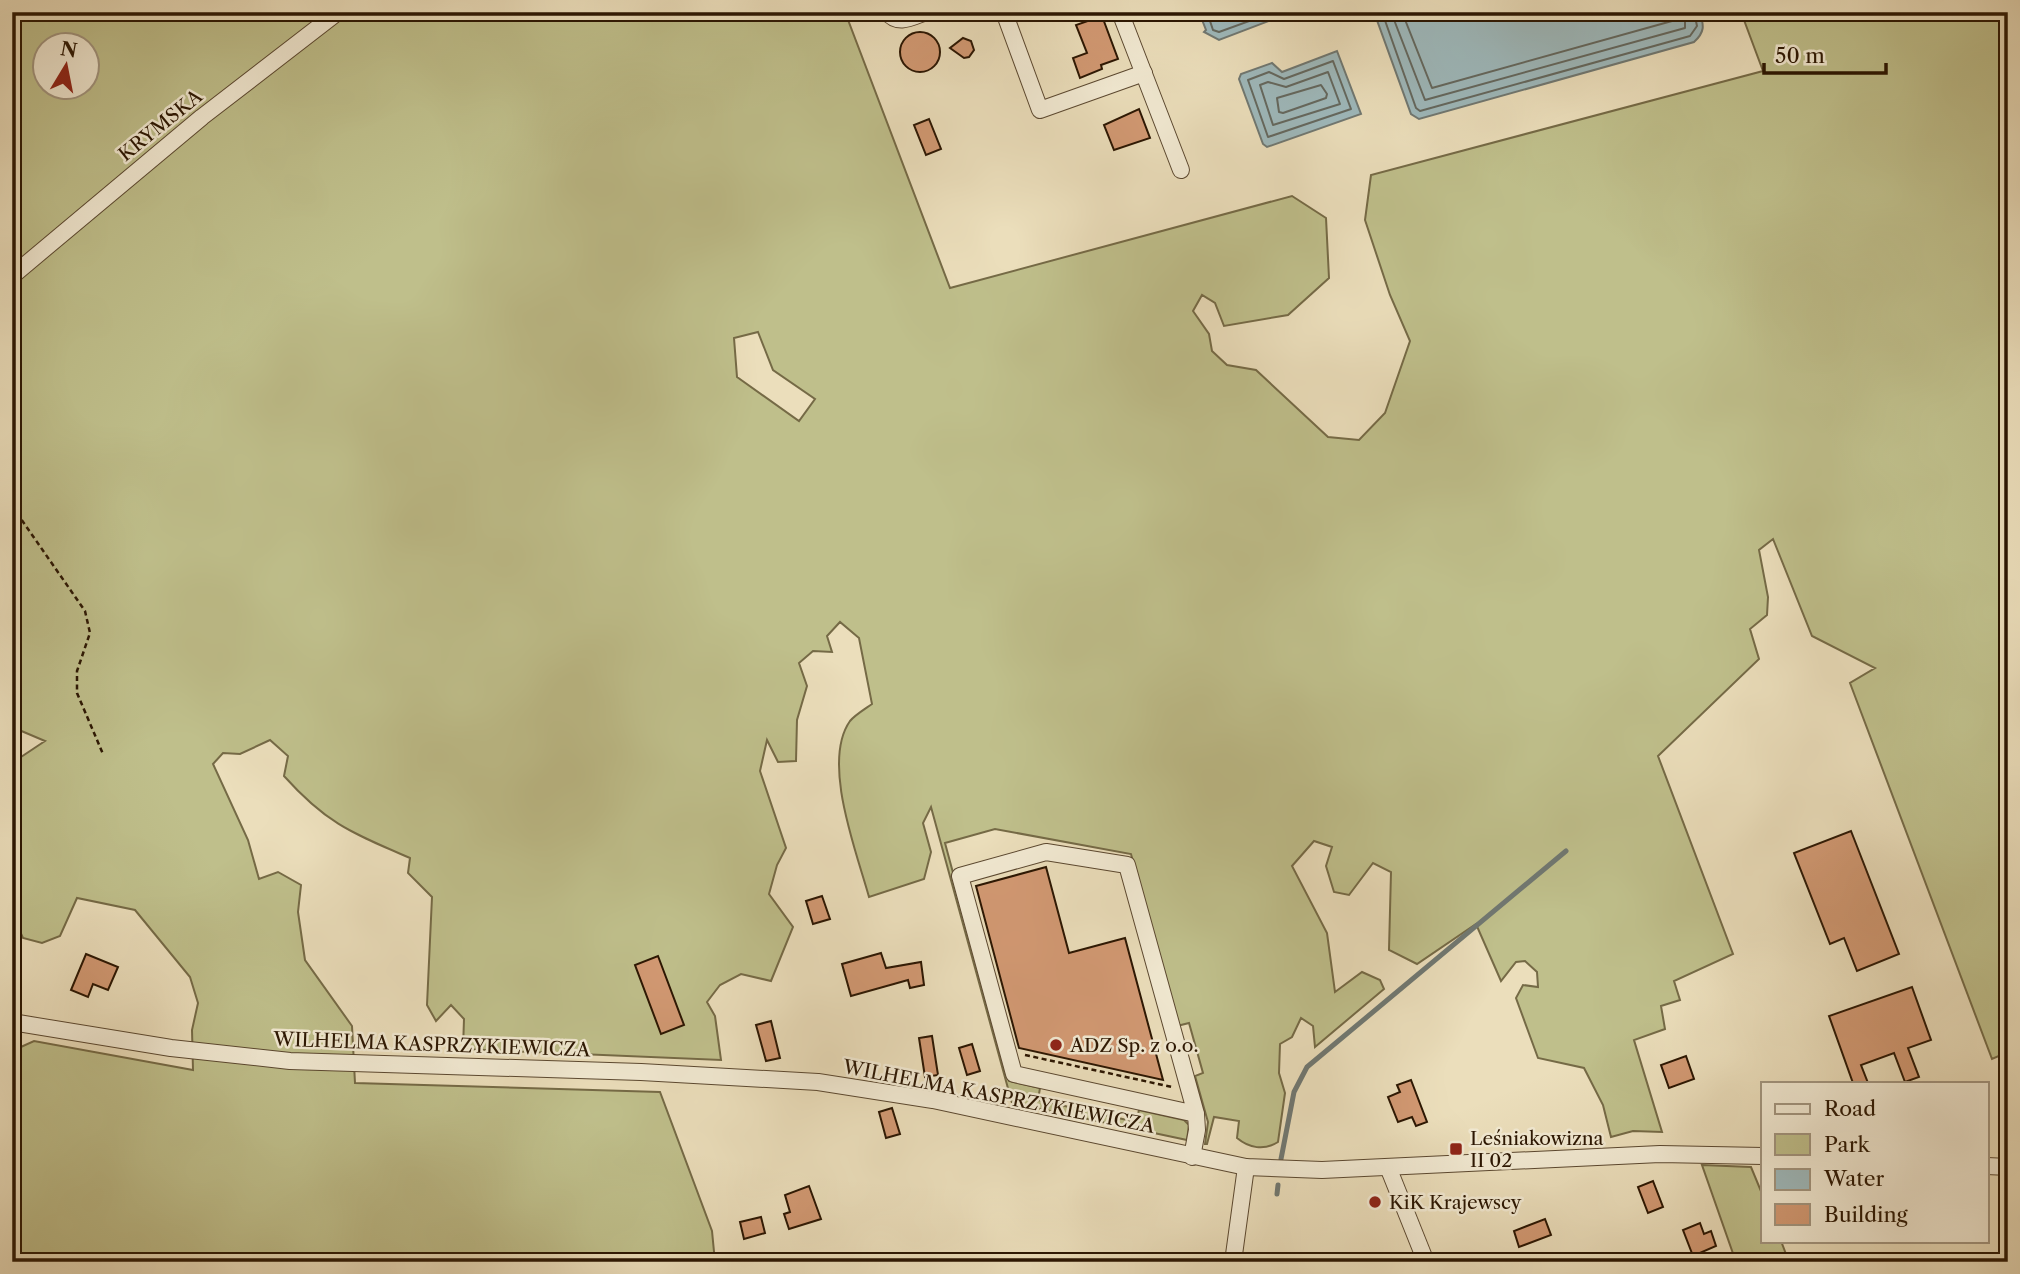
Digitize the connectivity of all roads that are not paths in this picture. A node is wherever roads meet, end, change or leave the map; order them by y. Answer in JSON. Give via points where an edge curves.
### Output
{"nodes":[{"id":1,"x":338,"y":12,"type":"edge"},
{"id":2,"x":887,"y":12,"type":"edge"},
{"id":3,"x":926,"y":12,"type":"edge"},
{"id":4,"x":1004,"y":12,"type":"edge"},
{"id":5,"x":1121,"y":12,"type":"edge"},
{"id":6,"x":1144,"y":73,"type":"junction"},
{"id":7,"x":1181,"y":170,"type":"dead end"},
{"id":8,"x":12,"y":276,"type":"edge"},
{"id":9,"x":12,"y":1022,"type":"edge"},
{"id":10,"x":1196,"y":1114,"type":"junction"},
{"id":11,"x":1761,"y":1156,"type":"edge"},
{"id":12,"x":1192,"y":1157,"type":"junction"},
{"id":13,"x":1988,"y":1166,"type":"edge"},
{"id":14,"x":1245,"y":1167,"type":"junction"},
{"id":15,"x":1388,"y":1167,"type":"junction"},
{"id":16,"x":2008,"y":1167,"type":"edge"},
{"id":17,"x":1233,"y":1262,"type":"edge"},
{"id":18,"x":1426,"y":1262,"type":"edge"}],
"edges":[{"from":1,"to":8,"type":"street","name":"KRYMSKA","via":[[202,117]]},
{"from":2,"to":3,"type":"street","via":[[902,21]]},
{"from":4,"to":6,"type":"street","via":[[1040,110]]},
{"from":5,"to":6,"type":"street"},
{"from":6,"to":7,"type":"street"},
{"from":9,"to":12,"type":"street","name":"WILHELMA KASPRZYKIEWICZA","via":[[290,1061],[818,1082],[933,1100]]},
{"from":10,"to":10,"type":"street","via":[[1127,865],[1046,852],[960,876],[1014,1074]]},
{"from":10,"to":12,"type":"street"},
{"from":11,"to":15,"type":"street","name":"WILHELMA KASPRZYKIEWICZA","via":[[1660,1154]]},
{"from":12,"to":14,"type":"street","name":"WILHELMA KASPRZYKIEWICZA"},
{"from":13,"to":16,"type":"street"},
{"from":14,"to":15,"type":"street","name":"WILHELMA KASPRZYKIEWICZA"},
{"from":14,"to":17,"type":"street"},
{"from":15,"to":18,"type":"street"}]}
